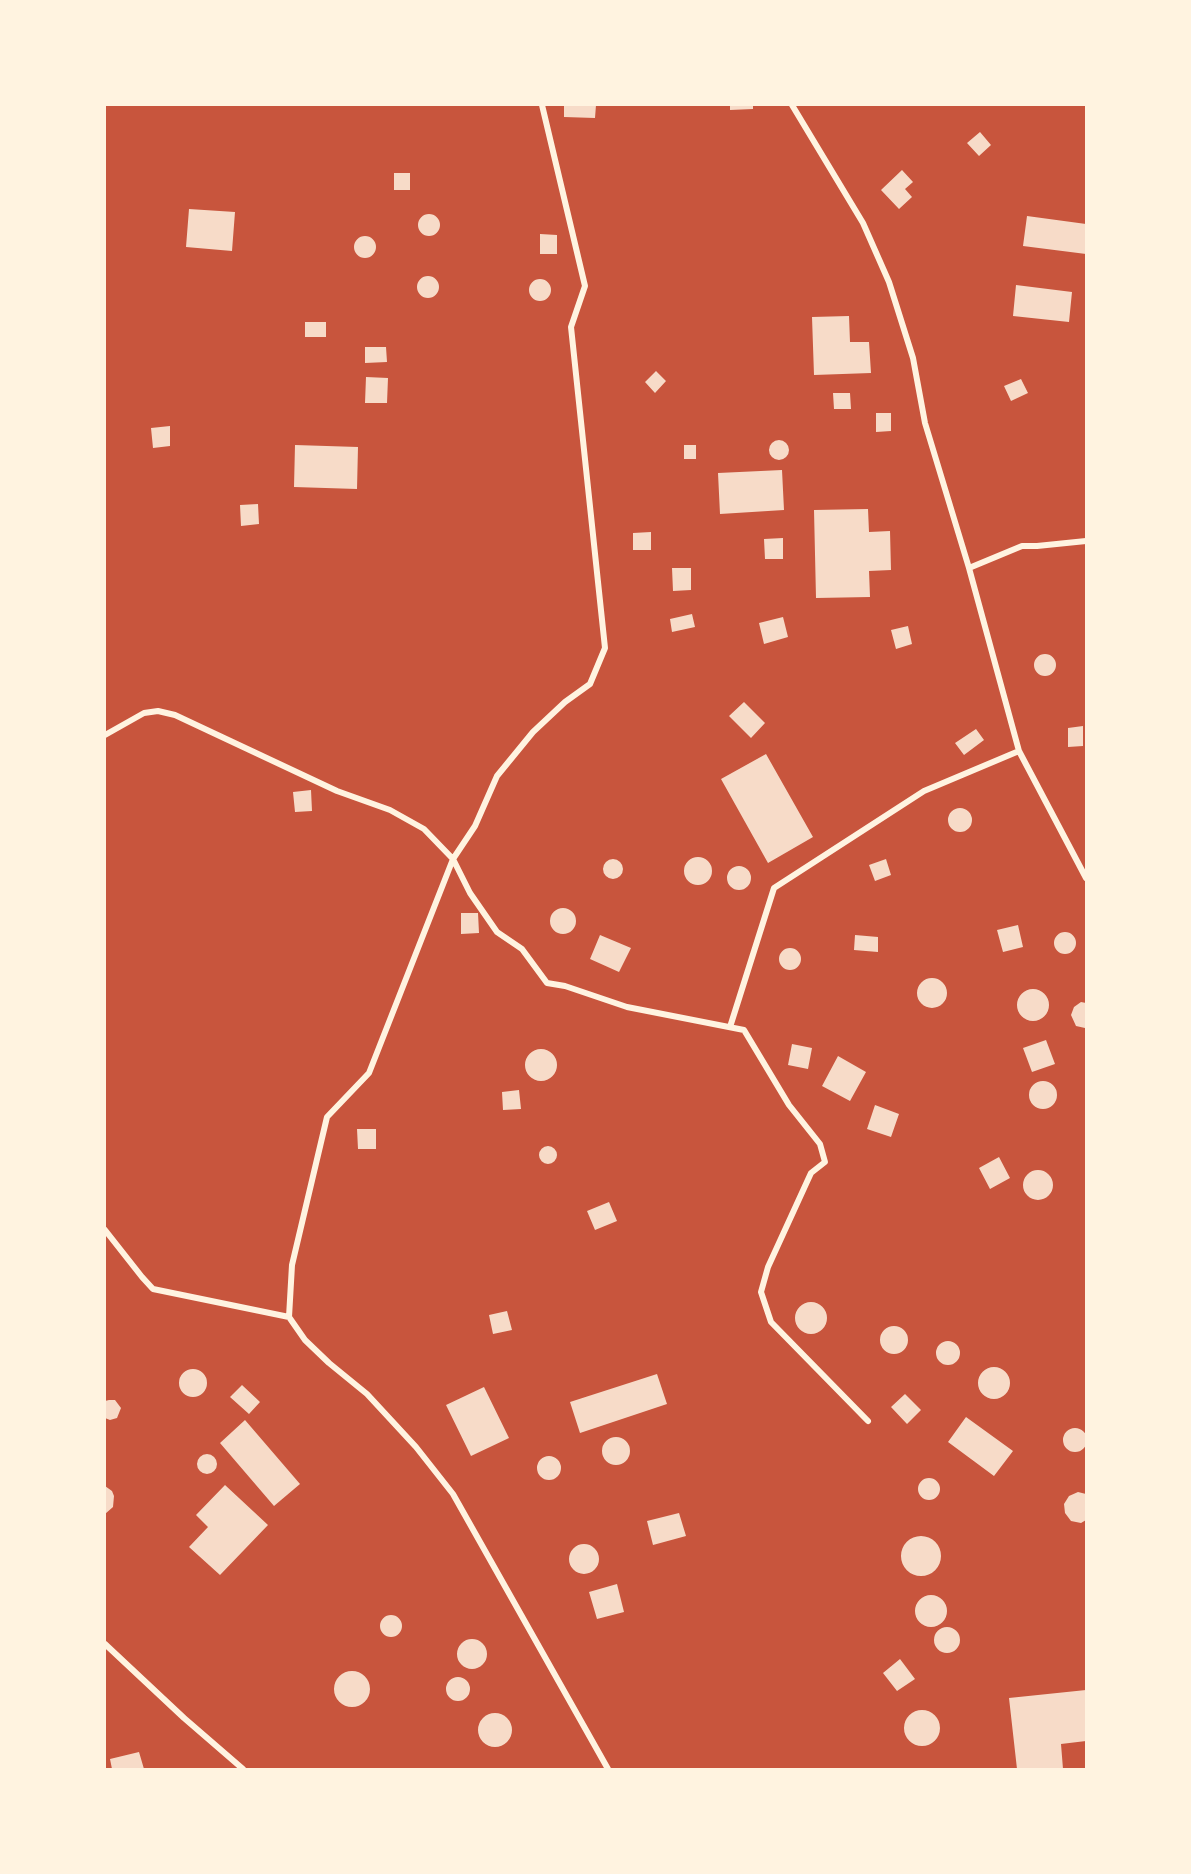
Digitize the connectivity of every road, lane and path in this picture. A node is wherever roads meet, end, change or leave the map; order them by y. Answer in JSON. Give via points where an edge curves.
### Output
{"nodes":[{"id":1,"x":543,"y":105,"type":"edge"},
{"id":2,"x":792,"y":105,"type":"edge"},
{"id":3,"x":1086,"y":541,"type":"edge"},
{"id":4,"x":969,"y":568,"type":"junction"},
{"id":5,"x":105,"y":735,"type":"edge"},
{"id":6,"x":1019,"y":751,"type":"junction"},
{"id":7,"x":453,"y":859,"type":"junction"},
{"id":8,"x":1086,"y":878,"type":"edge"},
{"id":9,"x":730,"y":1027,"type":"junction"},
{"id":10,"x":105,"y":1230,"type":"edge"},
{"id":11,"x":289,"y":1317,"type":"junction"},
{"id":12,"x":868,"y":1421,"type":"dead end"},
{"id":13,"x":105,"y":1644,"type":"edge"},
{"id":14,"x":243,"y":1769,"type":"edge"},
{"id":15,"x":608,"y":1769,"type":"edge"}],
"edges":[{"from":1,"to":7,"type":"street","via":[[585,286],[571,327],[605,648],[590,684],[533,732],[497,776],[475,826]]},
{"from":2,"to":4,"type":"street","via":[[863,223],[890,282]]},
{"from":3,"to":4,"type":"street","via":[[1022,546]]},
{"from":4,"to":6,"type":"street"},
{"from":5,"to":7,"type":"street","via":[[144,712],[175,715],[337,791],[390,810],[423,829]]},
{"from":6,"to":8,"type":"street"},
{"from":6,"to":9,"type":"street","via":[[924,791],[774,888]]},
{"from":7,"to":9,"type":"street","via":[[497,932],[522,948],[547,983],[646,1011]]},
{"from":7,"to":11,"type":"street","via":[[369,1073],[327,1117],[292,1265]]},
{"from":9,"to":12,"type":"street","via":[[744,1030],[789,1105],[820,1144],[825,1162],[811,1173],[768,1267],[761,1292],[771,1322]]},
{"from":10,"to":11,"type":"street","via":[[153,1289]]},
{"from":11,"to":15,"type":"street","via":[[305,1340],[367,1394],[453,1494]]},
{"from":13,"to":14,"type":"street"}]}
